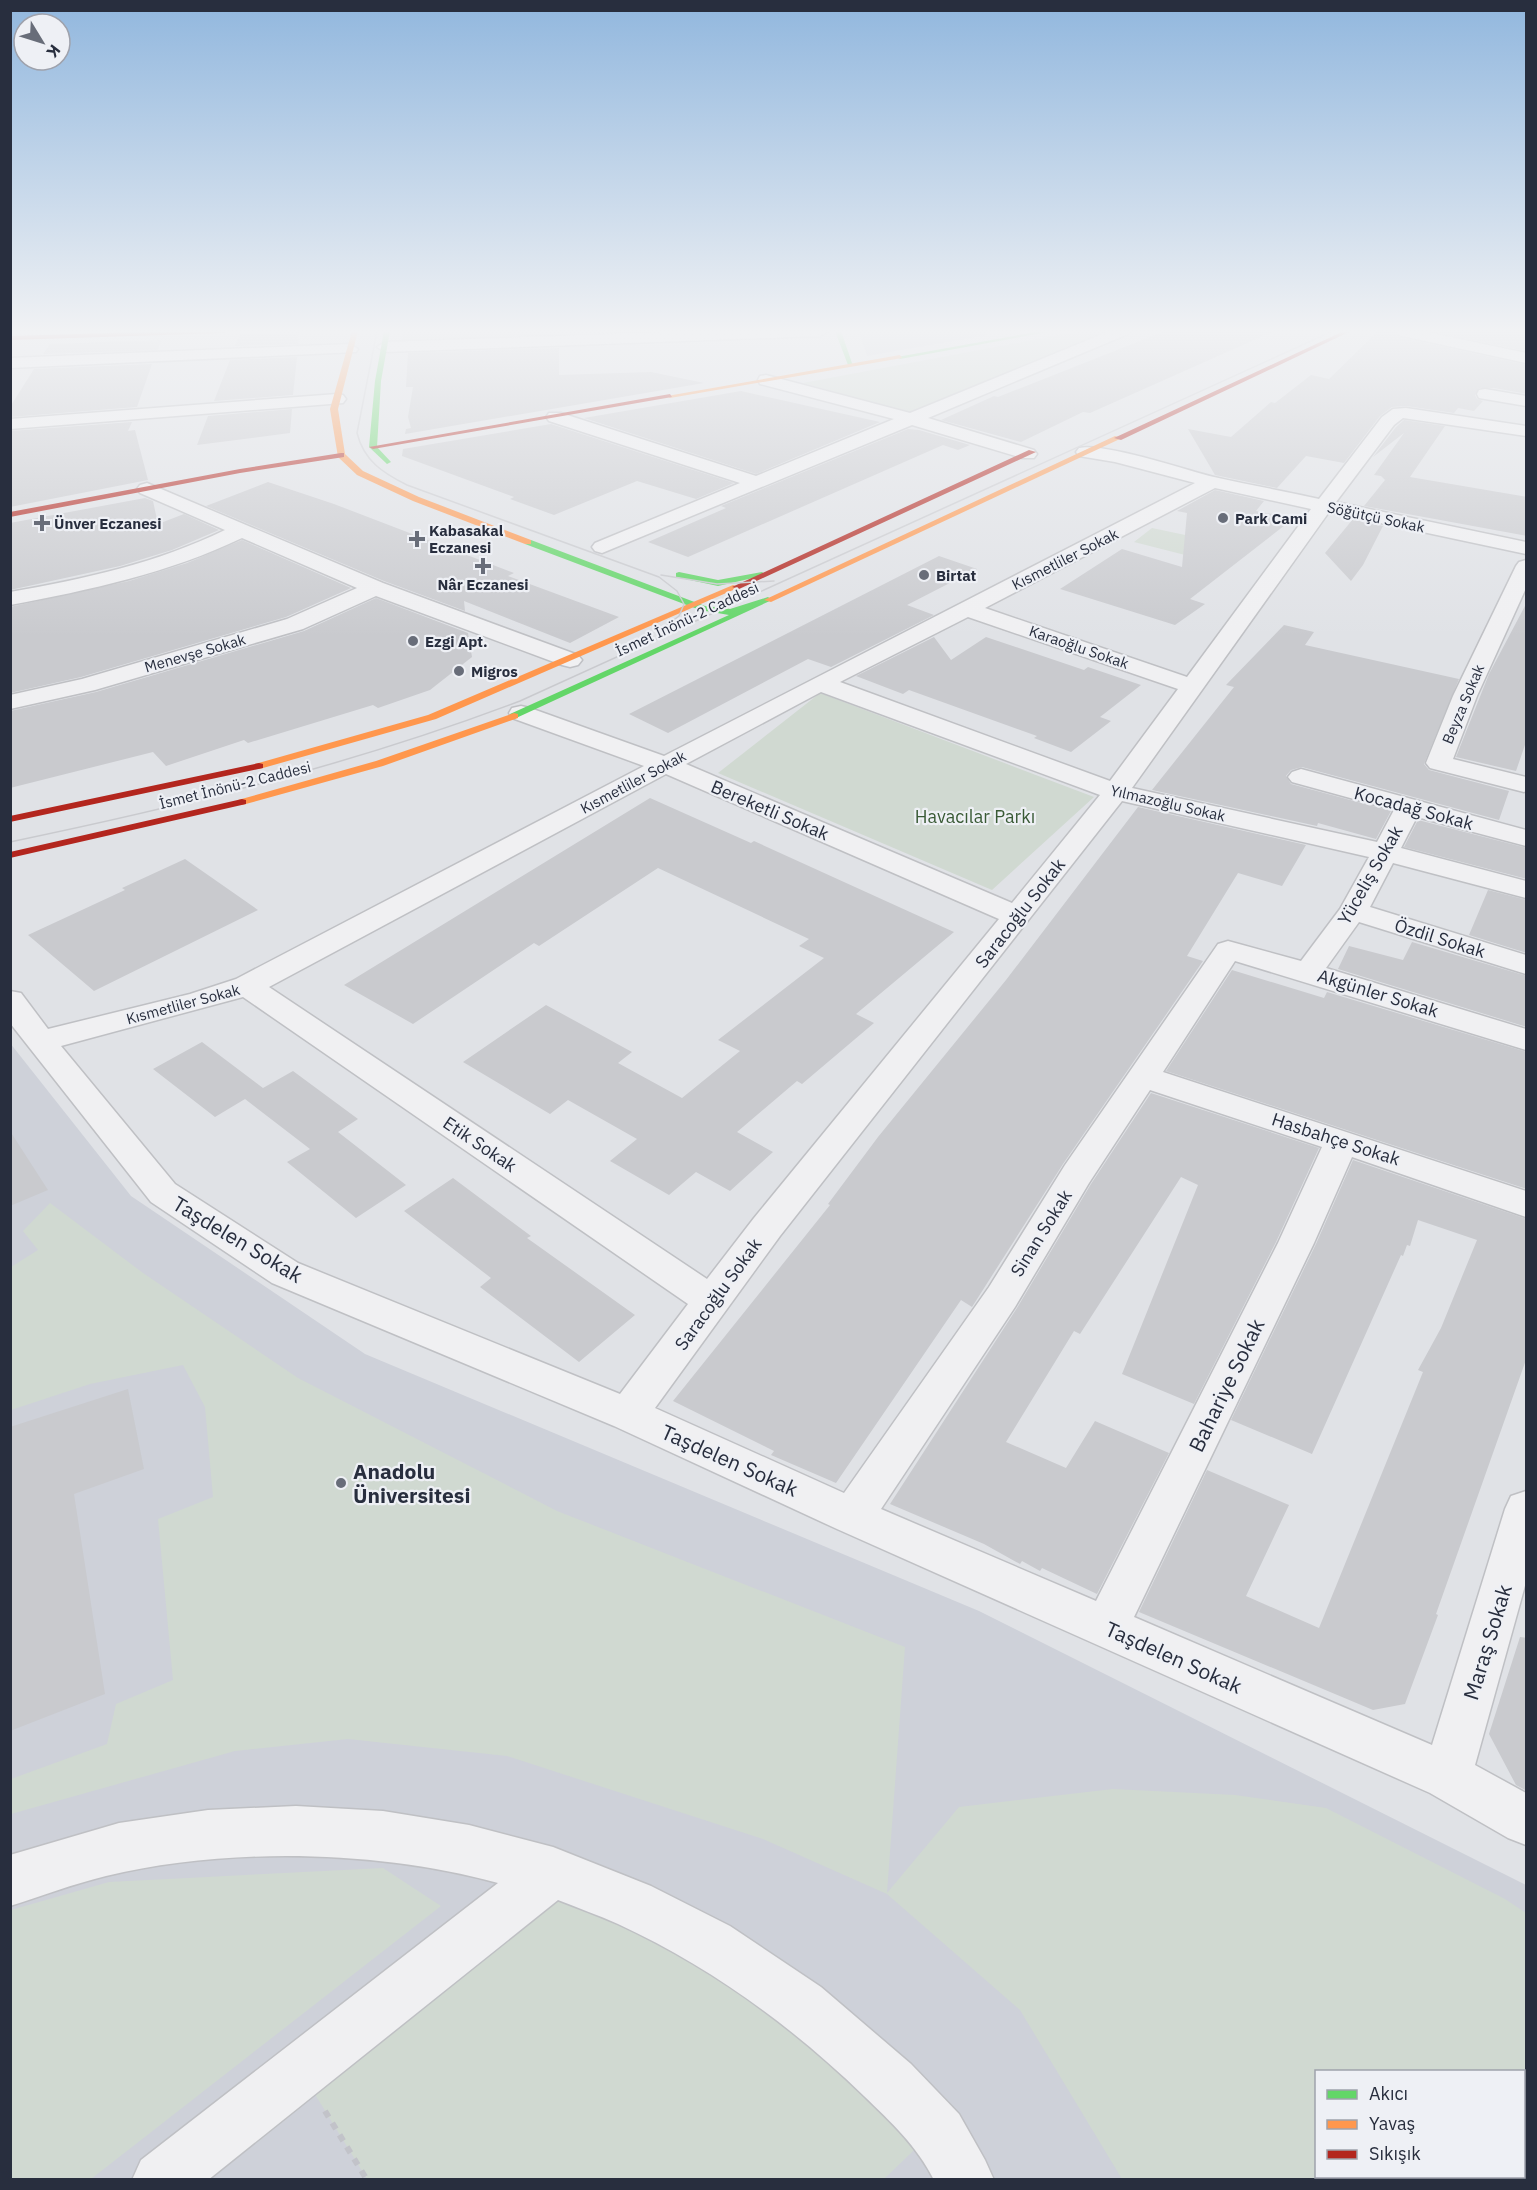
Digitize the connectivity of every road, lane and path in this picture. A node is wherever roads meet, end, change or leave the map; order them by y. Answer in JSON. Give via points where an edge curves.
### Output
{"nodes":[{"id":1,"x":338,"y":433,"type":"edge"},
{"id":2,"x":374,"y":433,"type":"edge"},
{"id":3,"x":457,"y":433,"type":"edge"},
{"id":4,"x":605,"y":433,"type":"edge"},
{"id":5,"x":872,"y":433,"type":"edge"},
{"id":6,"x":960,"y":433,"type":"edge"},
{"id":7,"x":1126,"y":433,"type":"edge"},
{"id":8,"x":1379,"y":433,"type":"edge"},
{"id":9,"x":1046,"y":446,"type":"dead end"},
{"id":10,"x":373,"y":447,"type":"junction"},
{"id":11,"x":1085,"y":452,"type":"junction"},
{"id":12,"x":1029,"y":454,"type":"junction"},
{"id":13,"x":341,"y":455,"type":"junction"},
{"id":14,"x":401,"y":471,"type":"dead end"},
{"id":15,"x":755,"y":482,"type":"junction"},
{"id":16,"x":1212,"y":482,"type":"junction"},
{"id":17,"x":147,"y":489,"type":"junction"},
{"id":18,"x":1324,"y":506,"type":"junction"},
{"id":19,"x":10,"y":515,"type":"edge"},
{"id":20,"x":242,"y":530,"type":"junction"},
{"id":21,"x":596,"y":545,"type":"joint"},
{"id":22,"x":1527,"y":548,"type":"edge"},
{"id":23,"x":624,"y":555,"type":"dead end"},
{"id":24,"x":597,"y":566,"type":"junction"},
{"id":25,"x":1527,"y":566,"type":"edge"},
{"id":26,"x":762,"y":576,"type":"junction"},
{"id":27,"x":375,"y":588,"type":"junction"},
{"id":28,"x":10,"y":599,"type":"edge"},
{"id":29,"x":696,"y":605,"type":"junction"},
{"id":30,"x":710,"y":605,"type":"junction"},
{"id":31,"x":755,"y":606,"type":"junction"},
{"id":32,"x":967,"y":609,"type":"junction"},
{"id":33,"x":694,"y":634,"type":"junction"},
{"id":34,"x":622,"y":637,"type":"junction"},
{"id":35,"x":570,"y":660,"type":"junction"},
{"id":36,"x":820,"y":683,"type":"junction"},
{"id":37,"x":1191,"y":686,"type":"junction"},
{"id":38,"x":10,"y":702,"type":"edge"},
{"id":39,"x":521,"y":713,"type":"junction"},
{"id":40,"x":666,"y":765,"type":"junction"},
{"id":41,"x":1301,"y":777,"type":"dead end"},
{"id":42,"x":1116,"y":792,"type":"junction"},
{"id":43,"x":1409,"y":807,"type":"junction"},
{"id":44,"x":1518,"y":808,"type":"edge"},
{"id":45,"x":10,"y":819,"type":"edge"},
{"id":46,"x":1385,"y":852,"type":"junction"},
{"id":47,"x":10,"y":855,"type":"edge"},
{"id":48,"x":1527,"y":890,"type":"edge"},
{"id":49,"x":1353,"y":911,"type":"junction"},
{"id":50,"x":1017,"y":916,"type":"junction"},
{"id":51,"x":1228,"y":950,"type":"joint"},
{"id":52,"x":1527,"y":965,"type":"edge"},
{"id":53,"x":1308,"y":972,"type":"junction"},
{"id":54,"x":247,"y":986,"type":"junction"},
{"id":55,"x":10,"y":1000,"type":"edge"},
{"id":56,"x":1527,"y":1040,"type":"edge"},
{"id":57,"x":40,"y":1041,"type":"junction"},
{"id":58,"x":1144,"y":1077,"type":"junction"},
{"id":59,"x":1342,"y":1141,"type":"junction"},
{"id":60,"x":1527,"y":1204,"type":"edge"},
{"id":61,"x":713,"y":1302,"type":"junction"},
{"id":62,"x":628,"y":1414,"type":"junction"},
{"id":63,"x":1527,"y":1509,"type":"edge"},
{"id":64,"x":852,"y":1516,"type":"junction"},
{"id":65,"x":1106,"y":1627,"type":"junction"},
{"id":66,"x":1447,"y":1776,"type":"junction"},
{"id":67,"x":1527,"y":1820,"type":"edge"},
{"id":68,"x":553,"y":1872,"type":"junction"},
{"id":69,"x":10,"y":1881,"type":"edge"},
{"id":70,"x":300,"y":2070,"type":"junction"},
{"id":71,"x":161,"y":2180,"type":"edge"},
{"id":72,"x":367,"y":2180,"type":"edge"},
{"id":73,"x":965,"y":2180,"type":"edge"}],
"edges":[{"from":1,"to":13,"type":"street"},
{"from":2,"to":10,"type":"street"},
{"from":3,"to":10,"type":"street"},
{"from":4,"to":15,"type":"street"},
{"from":5,"to":15,"type":"street"},
{"from":6,"to":12,"type":"street"},
{"from":7,"to":11,"type":"street","name":"İsmet İnönü-2 Caddesi"},
{"from":8,"to":18,"type":"street","name":"Saracoğlu Sokak"},
{"from":9,"to":12,"type":"street","name":"İsmet İnönü-2 Caddesi"},
{"from":10,"to":14,"type":"street"},
{"from":11,"to":16,"type":"street","name":"Söğütçü Sokak"},
{"from":11,"to":31,"type":"street","name":"İsmet İnönü-2 Caddesi"},
{"from":12,"to":26,"type":"street","name":"İsmet İnönü-2 Caddesi"},
{"from":13,"to":17,"type":"street"},
{"from":13,"to":24,"type":"street","via":[[360,473],[390,488]]},
{"from":15,"to":21,"type":"street"},
{"from":16,"to":18,"type":"street","name":"Söğütçü Sokak"},
{"from":16,"to":32,"type":"street","name":"Kısmetliler Sokak"},
{"from":17,"to":19,"type":"street"},
{"from":17,"to":20,"type":"street"},
{"from":18,"to":22,"type":"street","name":"Söğütçü Sokak"},
{"from":18,"to":37,"type":"street","name":"Saracoğlu Sokak"},
{"from":20,"to":27,"type":"street"},
{"from":20,"to":28,"type":"street","via":[[181,559]]},
{"from":21,"to":23,"type":"street"},
{"from":24,"to":29,"type":"street"},
{"from":24,"to":34,"type":"street","via":[[636,588],[652,606],[652,616]]},
{"from":25,"to":44,"type":"street","name":"Beyza Sokak","via":[[1465,696],[1439,763]]},
{"from":26,"to":30,"type":"street","name":"İsmet İnönü-2 Caddesi"},
{"from":26,"to":30,"type":"street","via":[[718,583],[673,573],[698,583]]},
{"from":27,"to":35,"type":"street"},
{"from":27,"to":38,"type":"street","name":"Menevşe Sokak","via":[[295,624],[87,685]]},
{"from":29,"to":30,"type":"street","name":"İsmet İnönü-2 Caddesi"},
{"from":29,"to":34,"type":"street","name":"İsmet İnönü-2 Caddesi"},
{"from":30,"to":31,"type":"street","via":[[738,611]]},
{"from":30,"to":33,"type":"street","via":[[712,618]]},
{"from":31,"to":33,"type":"street","name":"İsmet İnönü-2 Caddesi"},
{"from":32,"to":36,"type":"street","name":"Kısmetliler Sokak"},
{"from":32,"to":37,"type":"street","name":"Karaoğlu Sokak"},
{"from":33,"to":39,"type":"street","name":"İsmet İnönü-2 Caddesi"},
{"from":34,"to":35,"type":"street","name":"İsmet İnönü-2 Caddesi"},
{"from":35,"to":45,"type":"street","name":"İsmet İnönü-2 Caddesi","via":[[432,717],[283,761]]},
{"from":36,"to":40,"type":"street","name":"Kısmetliler Sokak"},
{"from":36,"to":42,"type":"street","name":"Yılmazoğlu Sokak"},
{"from":37,"to":42,"type":"street","name":"Saracoğlu Sokak"},
{"from":39,"to":40,"type":"street","name":"Bereketli Sokak"},
{"from":39,"to":47,"type":"street","name":"İsmet İnönü-2 Caddesi","via":[[423,751],[289,791]]},
{"from":40,"to":50,"type":"street","name":"Bereketli Sokak"},
{"from":40,"to":54,"type":"street","name":"Kısmetliler Sokak"},
{"from":41,"to":43,"type":"street","name":"Kocadağ Sokak"},
{"from":42,"to":46,"type":"street","name":"Yılmazoğlu Sokak"},
{"from":42,"to":50,"type":"street","name":"Saracoğlu Sokak"},
{"from":43,"to":44,"type":"street","name":"Kocadağ Sokak"},
{"from":43,"to":46,"type":"street","name":"Yüceliş Sokak"},
{"from":46,"to":48,"type":"street","name":"Yılmazoğlu Sokak"},
{"from":46,"to":49,"type":"street","name":"Yüceliş Sokak"},
{"from":49,"to":52,"type":"street","name":"Özdil Sokak"},
{"from":49,"to":53,"type":"street","name":"Yüceliş Sokak"},
{"from":50,"to":61,"type":"street","name":"Saracoğlu Sokak","via":[[767,1227]]},
{"from":51,"to":53,"type":"street","name":"Akgünler Sokak"},
{"from":51,"to":58,"type":"street","name":"Sinan Sokak"},
{"from":53,"to":56,"type":"street","name":"Akgünler Sokak"},
{"from":54,"to":57,"type":"street","name":"Kısmetliler Sokak"},
{"from":54,"to":61,"type":"street","name":"Etik Sokak"},
{"from":55,"to":57,"type":"street","name":"Taşdelen Sokak"},
{"from":57,"to":62,"type":"street","name":"Taşdelen Sokak","via":[[163,1193],[285,1272]]},
{"from":58,"to":59,"type":"street","name":"Hasbahçe Sokak"},
{"from":58,"to":64,"type":"street","name":"Sinan Sokak","via":[[1077,1174],[1002,1297]]},
{"from":59,"to":60,"type":"street","name":"Hasbahçe Sokak"},
{"from":59,"to":65,"type":"street","name":"Bahariye Sokak","via":[[1296,1243]]},
{"from":61,"to":62,"type":"street","name":"Saracoğlu Sokak"},
{"from":62,"to":64,"type":"street","name":"Taşdelen Sokak"},
{"from":63,"to":66,"type":"street","name":"Maraş Sokak"},
{"from":64,"to":65,"type":"street","name":"Taşdelen Sokak"},
{"from":65,"to":66,"type":"street","name":"Taşdelen Sokak"},
{"from":66,"to":67,"type":"street","name":"Taşdelen Sokak"},
{"from":68,"to":69,"type":"street","via":[[451,1845],[387,1835],[254,1831],[117,1848]]},
{"from":68,"to":70,"type":"street"},
{"from":68,"to":73,"type":"street","via":[[640,1906],[701,1937],[820,2020],[879,2071],[936,2129]]},
{"from":70,"to":71,"type":"street"},
{"from":70,"to":72,"type":"path"}]}
